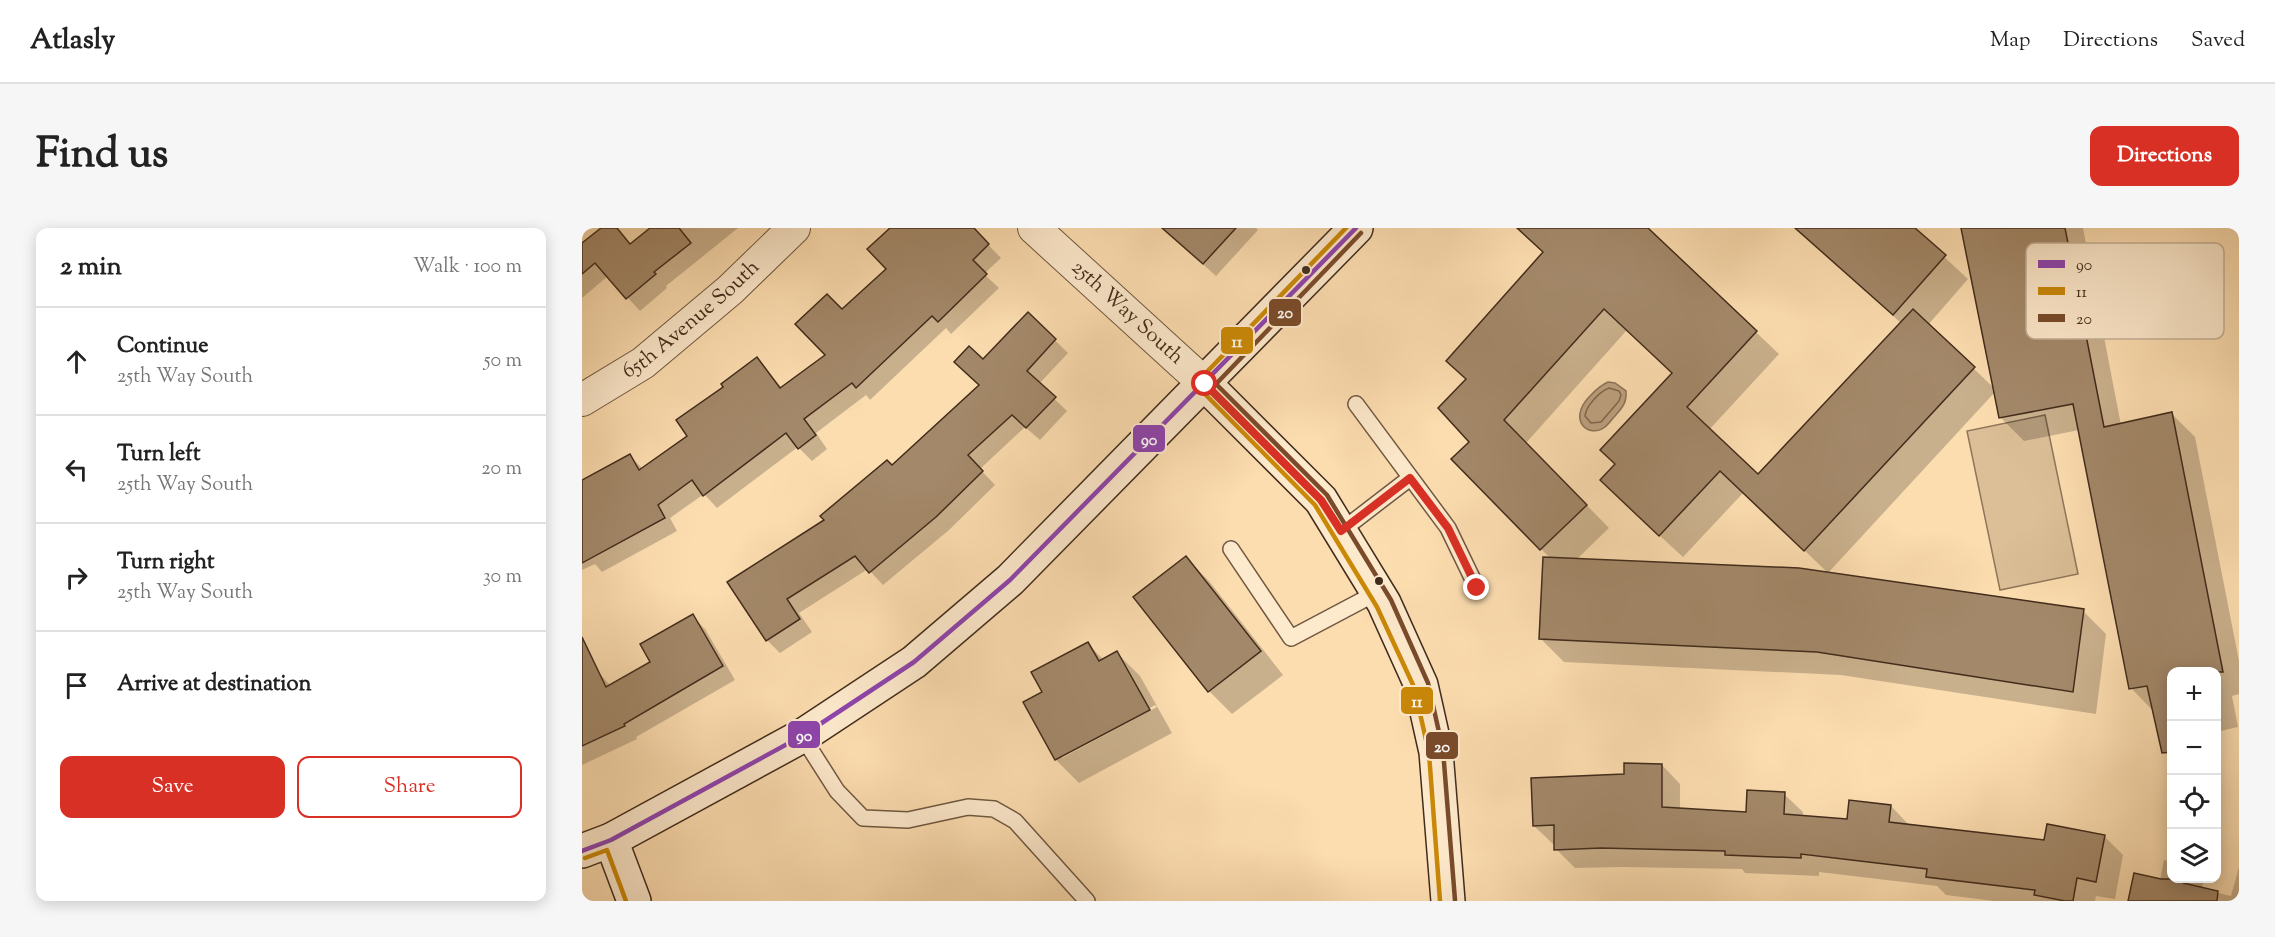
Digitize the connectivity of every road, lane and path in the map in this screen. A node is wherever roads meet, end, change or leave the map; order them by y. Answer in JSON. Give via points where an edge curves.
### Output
{"nodes":[{"id":1,"x":795,"y":228,"type":"edge"},
{"id":2,"x":1034,"y":228,"type":"edge"},
{"id":3,"x":1356,"y":228,"type":"edge"},
{"id":4,"x":1205,"y":384,"type":"junction"},
{"id":5,"x":582,"y":400,"type":"edge"},
{"id":6,"x":1356,"y":404,"type":"dead end"},
{"id":7,"x":1410,"y":478,"type":"junction"},
{"id":8,"x":1341,"y":531,"type":"junction"},
{"id":9,"x":1231,"y":549,"type":"dead end"},
{"id":10,"x":1477,"y":588,"type":"dead end"},
{"id":11,"x":1378,"y":592,"type":"junction"},
{"id":12,"x":802,"y":736,"type":"junction"},
{"id":13,"x":596,"y":845,"type":"edge"},
{"id":14,"x":634,"y":901,"type":"edge"},
{"id":15,"x":1087,"y":901,"type":"edge"},
{"id":16,"x":1448,"y":901,"type":"edge"}],
"edges":[{"from":1,"to":5,"type":"street","name":"65th Avenue South","via":[[730,290],[643,363]]},
{"from":2,"to":4,"type":"street","name":"25th Way South"},
{"from":3,"to":4,"type":"street"},
{"from":4,"to":8,"type":"street","name":"25th Way South","via":[[1321,500]]},
{"from":4,"to":12,"type":"street","via":[[1010,580],[914,662]]},
{"from":6,"to":7,"type":"lane"},
{"from":7,"to":8,"type":"lane"},
{"from":7,"to":10,"type":"lane","via":[[1448,528]]},
{"from":8,"to":11,"type":"street","name":"25th Way South"},
{"from":9,"to":11,"type":"lane","via":[[1291,638]]},
{"from":11,"to":16,"type":"street","name":"25th Way South","via":[[1421,685],[1436,752]]},
{"from":12,"to":13,"type":"street"},
{"from":12,"to":15,"type":"lane","via":[[837,791],[863,818],[908,820],[968,807],[994,809],[1015,821]]},
{"from":13,"to":14,"type":"street"}]}
